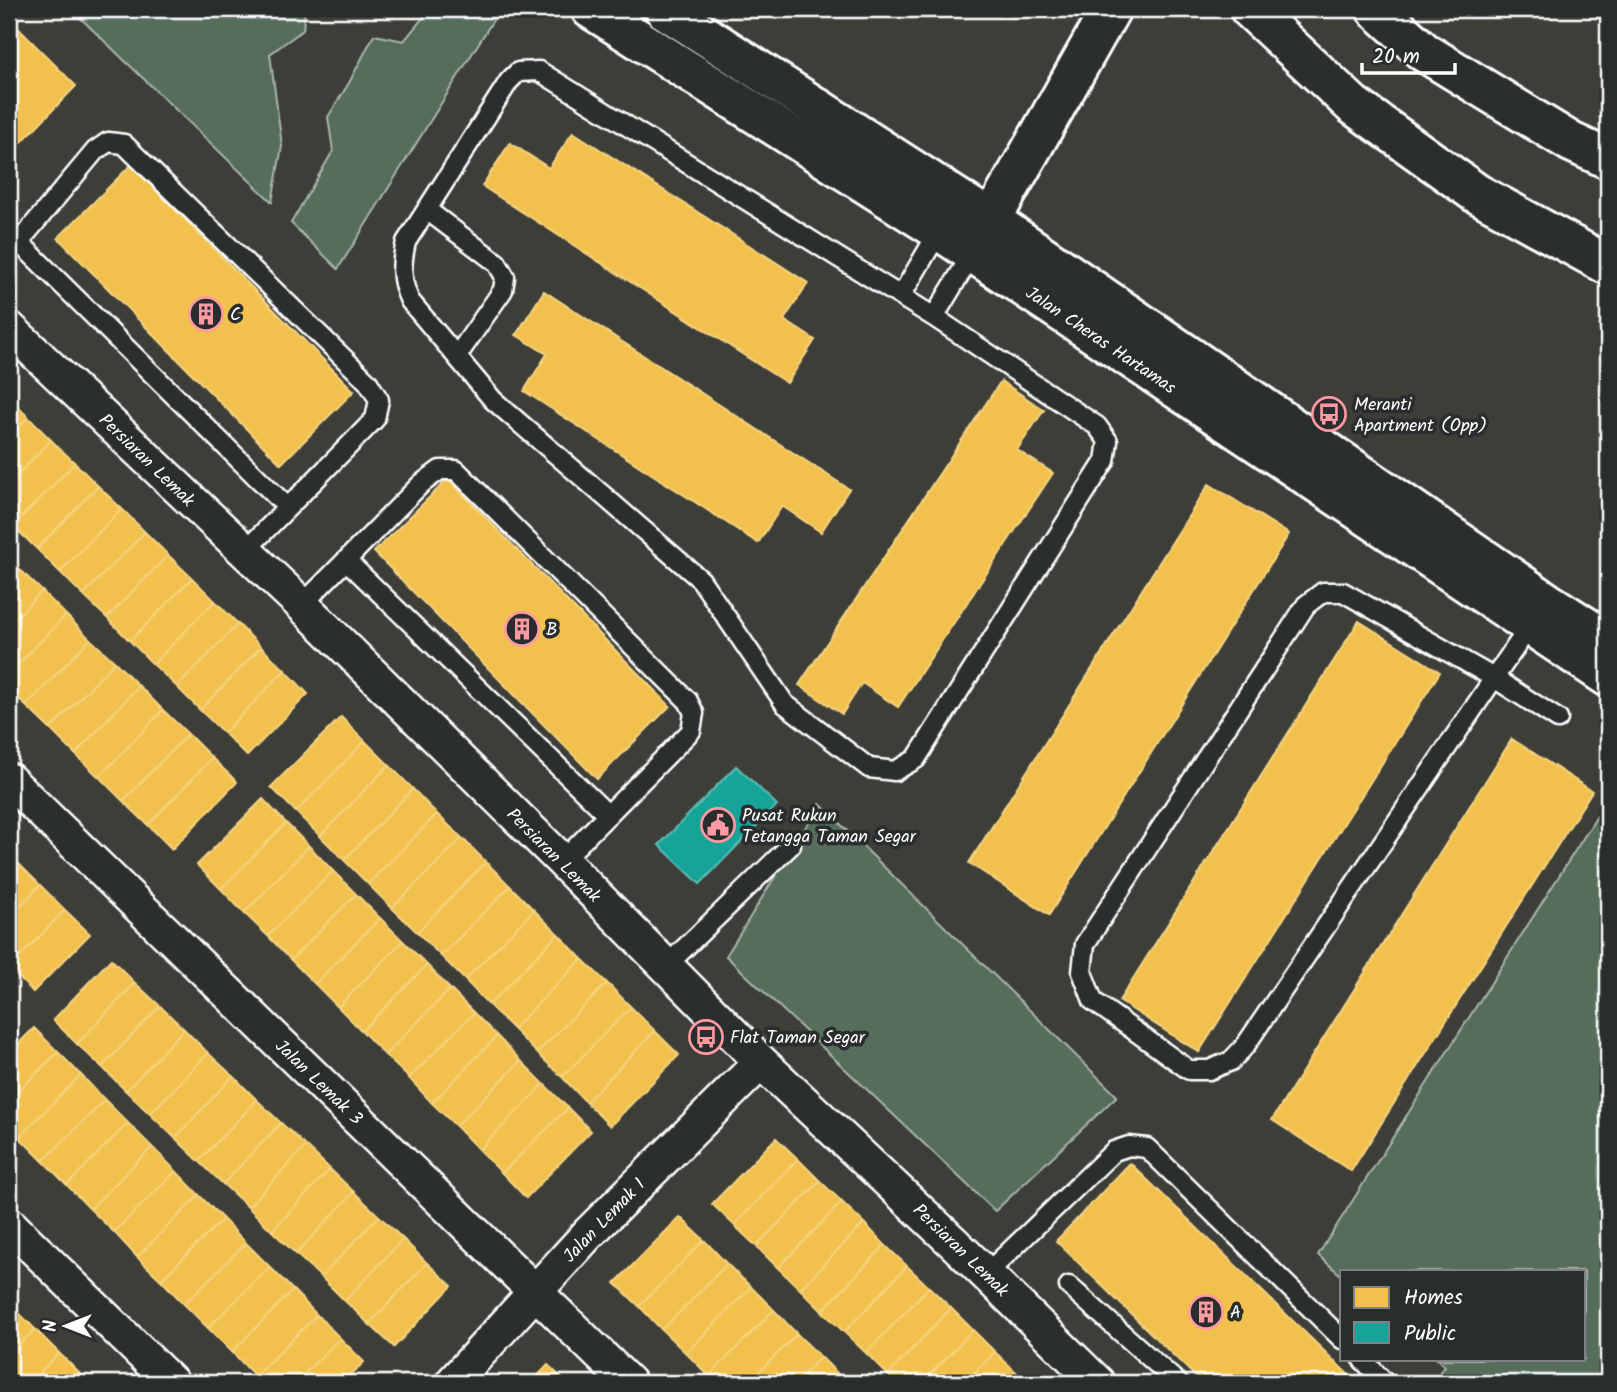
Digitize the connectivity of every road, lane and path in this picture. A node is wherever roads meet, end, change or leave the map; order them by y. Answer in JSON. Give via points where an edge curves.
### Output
{"nodes":[{"id":1,"x":590,"y":9,"type":"edge"},
{"id":2,"x":664,"y":9,"type":"edge"},
{"id":3,"x":1111,"y":9,"type":"edge"},
{"id":4,"x":1250,"y":9,"type":"edge"},
{"id":5,"x":1376,"y":9,"type":"edge"},
{"id":6,"x":1608,"y":159,"type":"edge"},
{"id":7,"x":427,"y":210,"type":"junction"},
{"id":8,"x":949,"y":215,"type":"junction"},
{"id":9,"x":991,"y":220,"type":"junction"},
{"id":10,"x":14,"y":247,"type":"edge"},
{"id":11,"x":972,"y":254,"type":"junction"},
{"id":12,"x":1608,"y":265,"type":"edge"},
{"id":13,"x":901,"y":296,"type":"junction"},
{"id":14,"x":934,"y":317,"type":"junction"},
{"id":15,"x":9,"y":328,"type":"edge"},
{"id":16,"x":457,"y":356,"type":"junction"},
{"id":17,"x":287,"y":507,"type":"junction"},
{"id":18,"x":244,"y":552,"type":"junction"},
{"id":19,"x":346,"y":559,"type":"junction"},
{"id":20,"x":302,"y":605,"type":"junction"},
{"id":21,"x":1539,"y":614,"type":"junction"},
{"id":22,"x":1608,"y":641,"type":"edge"},
{"id":23,"x":1608,"y":677,"type":"edge"},
{"id":24,"x":1494,"y":678,"type":"junction"},
{"id":25,"x":1559,"y":719,"type":"dead end"},
{"id":26,"x":9,"y":780,"type":"edge"},
{"id":27,"x":608,"y":815,"type":"junction"},
{"id":28,"x":791,"y":845,"type":"dead end"},
{"id":29,"x":562,"y":861,"type":"junction"},
{"id":30,"x":665,"y":967,"type":"junction"},
{"id":31,"x":761,"y":1062,"type":"junction"},
{"id":32,"x":9,"y":1224,"type":"edge"},
{"id":33,"x":986,"y":1274,"type":"junction"},
{"id":34,"x":1069,"y":1286,"type":"dead end"},
{"id":35,"x":536,"y":1293,"type":"junction"},
{"id":36,"x":1340,"y":1337,"type":"edge"},
{"id":37,"x":1363,"y":1360,"type":"edge"},
{"id":38,"x":172,"y":1383,"type":"edge"},
{"id":39,"x":452,"y":1383,"type":"edge"},
{"id":40,"x":629,"y":1383,"type":"edge"},
{"id":41,"x":1098,"y":1383,"type":"edge"},
{"id":42,"x":1178,"y":1383,"type":"edge"},
{"id":43,"x":1385,"y":1383,"type":"edge"}],
"edges":[{"from":1,"to":8,"type":"main road","name":"Jalan Cheras Hartamas"},
{"from":2,"to":8,"type":"main road","name":"Jalan Cheras Hartamas"},
{"from":3,"to":9,"type":"main road"},
{"from":4,"to":12,"type":"main road","via":[[1353,105],[1476,193]]},
{"from":5,"to":6,"type":"main road","via":[[1424,52],[1571,142]]},
{"from":7,"to":13,"type":"lane","via":[[509,81],[518,72],[539,71]]},
{"from":7,"to":16,"type":"lane","via":[[406,242],[402,285]]},
{"from":7,"to":16,"type":"lane","via":[[497,263],[505,277],[503,289]]},
{"from":8,"to":9,"type":"main road","name":"Jalan Cheras Hartamas"},
{"from":8,"to":11,"type":"main road","name":"Jalan Cheras Hartamas"},
{"from":8,"to":13,"type":"lane"},
{"from":9,"to":11,"type":"main road"},
{"from":9,"to":21,"type":"main road","name":"Jalan Cheras Hartamas"},
{"from":10,"to":17,"type":"lane"},
{"from":10,"to":17,"type":"lane","via":[[95,151],[108,142],[124,144],[368,382],[379,400],[375,419]]},
{"from":11,"to":14,"type":"lane"},
{"from":11,"to":21,"type":"main road","name":"Jalan Cheras Hartamas"},
{"from":13,"to":14,"type":"lane"},
{"from":14,"to":16,"type":"lane","via":[[1097,426],[1108,442],[1105,461],[916,759],[895,771],[869,768],[785,704],[701,580],[493,400]]},
{"from":15,"to":18,"type":"street","name":"Persiaran Lemak"},
{"from":17,"to":18,"type":"lane"},
{"from":18,"to":20,"type":"street","name":"Persiaran Lemak"},
{"from":19,"to":20,"type":"lane"},
{"from":19,"to":27,"type":"lane"},
{"from":19,"to":27,"type":"lane","via":[[421,484],[440,470],[456,470],[688,701],[694,713],[691,731]]},
{"from":20,"to":29,"type":"street","name":"Persiaran Lemak"},
{"from":21,"to":22,"type":"main road","name":"Jalan Cheras Hartamas"},
{"from":21,"to":23,"type":"main road","name":"Jalan Cheras Hartamas"},
{"from":21,"to":24,"type":"lane"},
{"from":24,"to":24,"type":"lane","via":[[1231,1061],[1209,1070],[1189,1070],[1093,1001],[1082,972],[1085,944],[1306,605],[1323,592],[1343,592]]},
{"from":24,"to":25,"type":"lane"},
{"from":26,"to":35,"type":"street","name":"Jalan Lemak 3"},
{"from":27,"to":29,"type":"lane"},
{"from":28,"to":30,"type":"lane"},
{"from":29,"to":30,"type":"street","name":"Persiaran Lemak"},
{"from":30,"to":31,"type":"street","name":"Persiaran Lemak"},
{"from":31,"to":33,"type":"street","name":"Persiaran Lemak"},
{"from":31,"to":35,"type":"street","name":"Jalan Lemak 1","via":[[588,1234]]},
{"from":32,"to":38,"type":"street"},
{"from":33,"to":36,"type":"lane","via":[[1114,1151],[1129,1146],[1147,1148]]},
{"from":33,"to":41,"type":"street","name":"Persiaran Lemak"},
{"from":34,"to":42,"type":"lane"},
{"from":35,"to":39,"type":"street","name":"Jalan Lemak 1"},
{"from":35,"to":40,"type":"street","name":"Jalan Lemak 3"},
{"from":37,"to":43,"type":"lane"}]}
